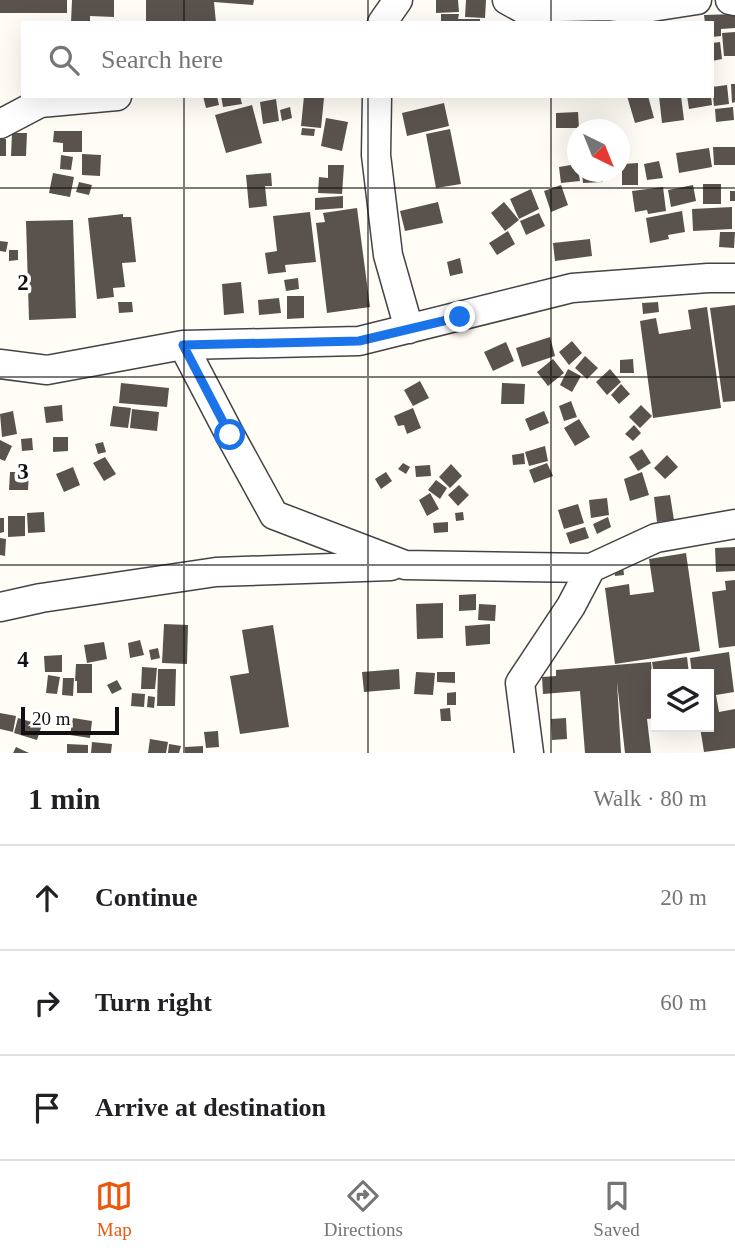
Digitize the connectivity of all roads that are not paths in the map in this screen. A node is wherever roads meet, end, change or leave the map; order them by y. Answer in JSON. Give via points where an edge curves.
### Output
{"nodes":[{"id":1,"x":398,"y":0,"type":"edge"},
{"id":2,"x":507,"y":0,"type":"edge"},
{"id":3,"x":697,"y":0,"type":"edge"},
{"id":4,"x":383,"y":21,"type":"edge"},
{"id":5,"x":95,"y":98,"type":"edge"},
{"id":6,"x":377,"y":98,"type":"edge"},
{"id":7,"x":0,"y":124,"type":"edge"},
{"id":8,"x":735,"y":278,"type":"edge"},
{"id":9,"x":409,"y":328,"type":"junction"},
{"id":10,"x":183,"y":345,"type":"junction"},
{"id":11,"x":0,"y":364,"type":"edge"},
{"id":12,"x":735,"y":524,"type":"edge"},
{"id":13,"x":405,"y":565,"type":"junction"},
{"id":14,"x":591,"y":568,"type":"junction"},
{"id":15,"x":0,"y":607,"type":"edge"},
{"id":16,"x":529,"y":753,"type":"edge"}],
"edges":[{"from":1,"to":4,"type":"street"},
{"from":2,"to":3,"type":"street","via":[[527,11],[608,6],[639,9]]},
{"from":5,"to":7,"type":"street","via":[[40,103]]},
{"from":6,"to":9,"type":"street","via":[[376,155],[388,255]]},
{"from":8,"to":9,"type":"street","via":[[572,288]]},
{"from":9,"to":10,"type":"street","via":[[359,341]]},
{"from":10,"to":11,"type":"street","via":[[47,370]]},
{"from":10,"to":13,"type":"street","via":[[274,515]]},
{"from":12,"to":14,"type":"street","via":[[656,538]]},
{"from":13,"to":14,"type":"street"},
{"from":13,"to":15,"type":"street","via":[[216,572]]},
{"from":14,"to":16,"type":"street","via":[[520,683]]}]}
